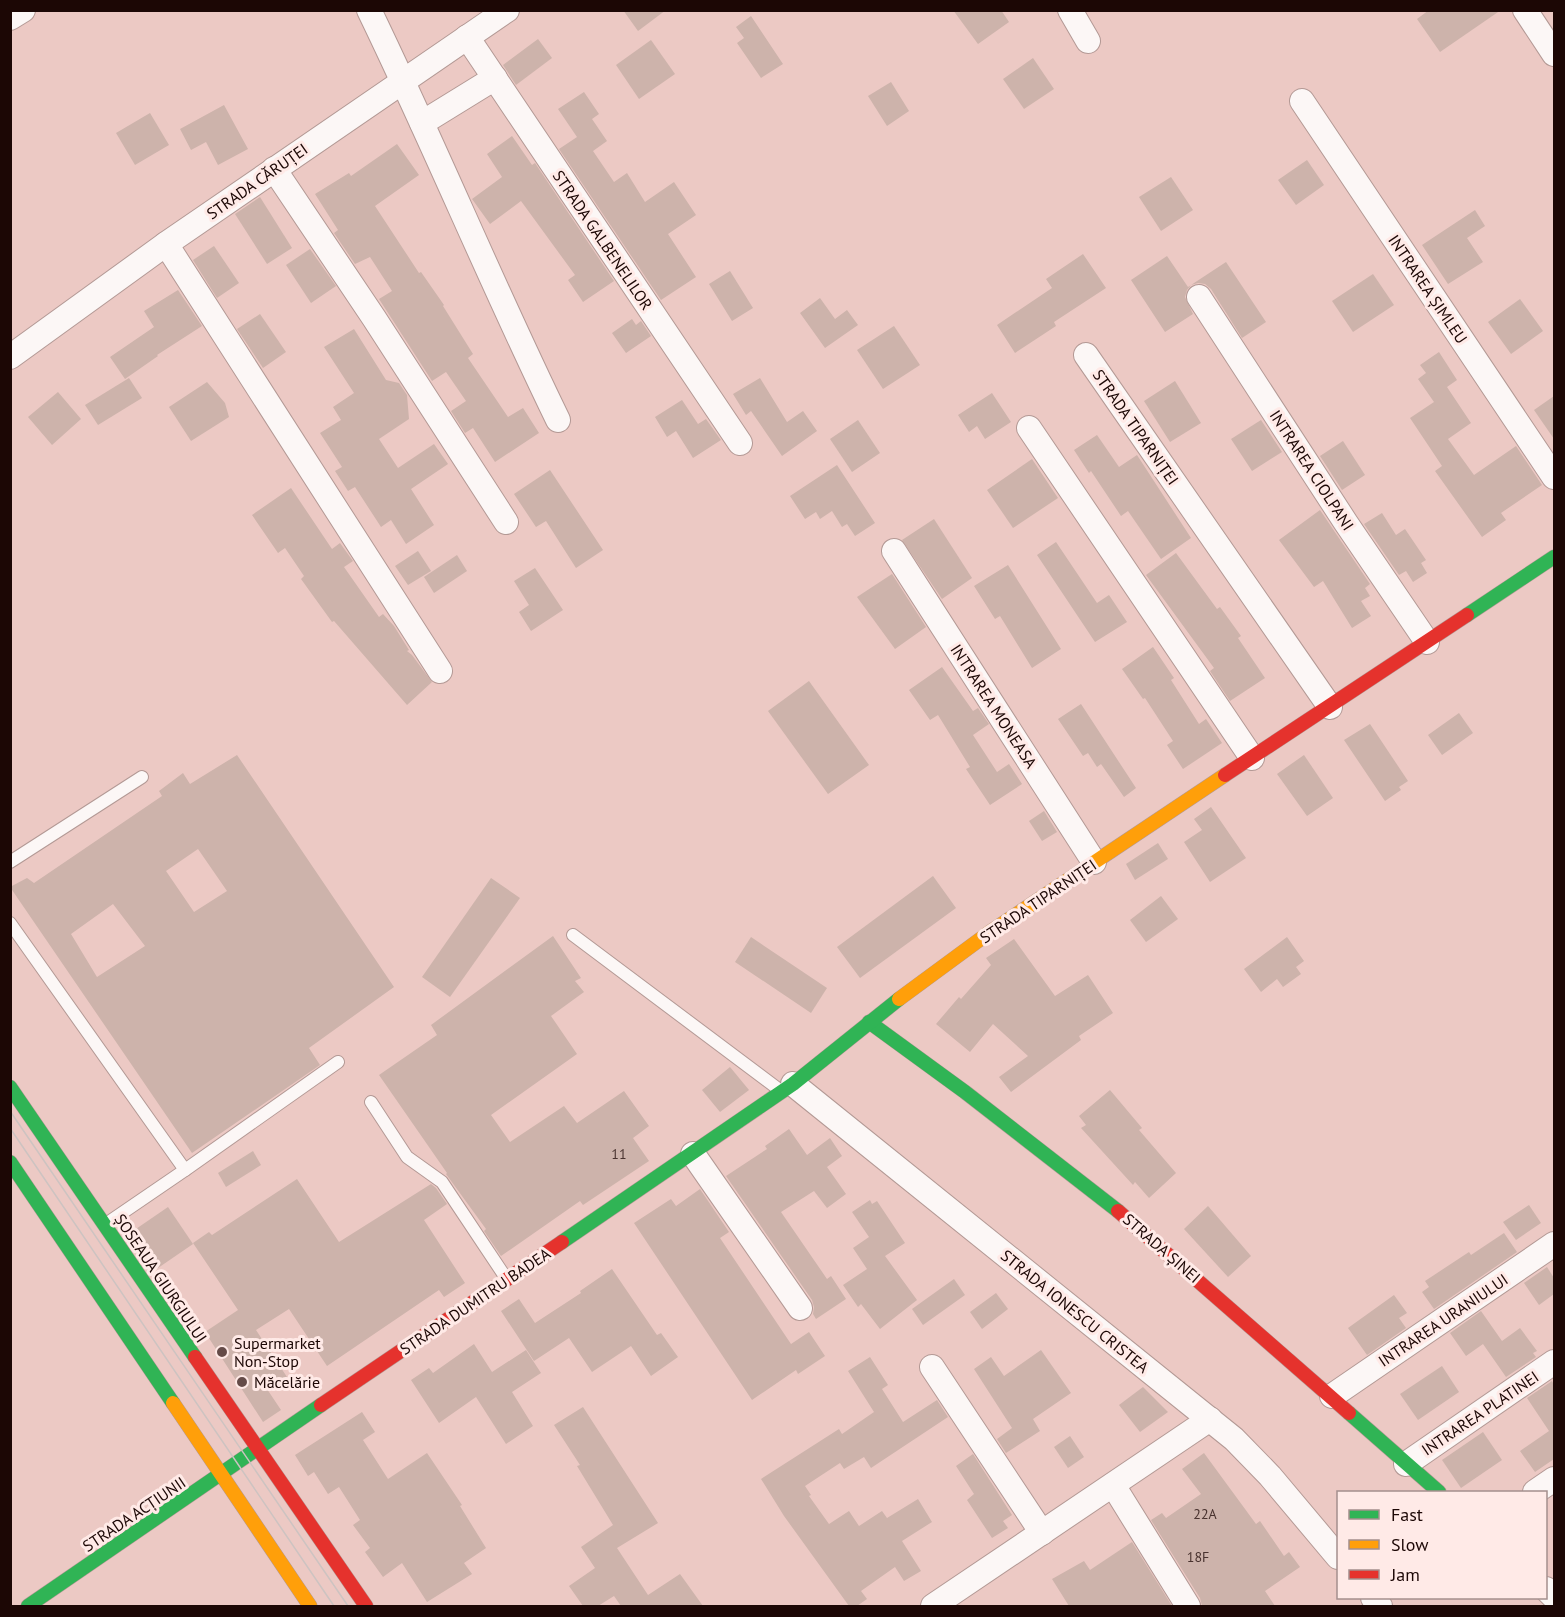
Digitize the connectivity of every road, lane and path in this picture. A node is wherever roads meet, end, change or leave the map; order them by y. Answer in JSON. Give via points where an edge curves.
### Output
{"nodes":[{"id":1,"x":23,"y":10,"type":"edge"},
{"id":2,"x":369,"y":10,"type":"edge"},
{"id":3,"x":507,"y":10,"type":"edge"},
{"id":4,"x":1070,"y":10,"type":"edge"},
{"id":5,"x":1525,"y":10,"type":"edge"},
{"id":6,"x":10,"y":18,"type":"edge"},
{"id":7,"x":467,"y":36,"type":"junction"},
{"id":8,"x":1088,"y":40,"type":"dead end"},
{"id":9,"x":1554,"y":54,"type":"edge"},
{"id":10,"x":495,"y":78,"type":"junction"},
{"id":11,"x":404,"y":81,"type":"junction"},
{"id":12,"x":1302,"y":101,"type":"dead end"},
{"id":13,"x":422,"y":123,"type":"junction"},
{"id":14,"x":274,"y":169,"type":"junction"},
{"id":15,"x":166,"y":244,"type":"junction"},
{"id":16,"x":1199,"y":297,"type":"dead end"},
{"id":17,"x":1086,"y":355,"type":"dead end"},
{"id":18,"x":10,"y":357,"type":"edge"},
{"id":19,"x":558,"y":420,"type":"dead end"},
{"id":20,"x":1029,"y":428,"type":"dead end"},
{"id":21,"x":740,"y":443,"type":"dead end"},
{"id":22,"x":1554,"y":477,"type":"edge"},
{"id":23,"x":506,"y":522,"type":"dead end"},
{"id":24,"x":894,"y":550,"type":"dead end"},
{"id":25,"x":1554,"y":556,"type":"edge"},
{"id":26,"x":1427,"y":642,"type":"junction"},
{"id":27,"x":440,"y":671,"type":"dead end"},
{"id":28,"x":1330,"y":707,"type":"junction"},
{"id":29,"x":1252,"y":758,"type":"junction"},
{"id":30,"x":142,"y":777,"type":"dead end"},
{"id":31,"x":10,"y":862,"type":"edge"},
{"id":32,"x":1094,"y":862,"type":"junction"},
{"id":33,"x":10,"y":923,"type":"edge"},
{"id":34,"x":573,"y":934,"type":"dead end"},
{"id":35,"x":869,"y":1022,"type":"junction"},
{"id":36,"x":831,"y":1053,"type":"joint"},
{"id":37,"x":338,"y":1062,"type":"dead end"},
{"id":38,"x":10,"y":1086,"type":"edge"},
{"id":39,"x":788,"y":1088,"type":"junction"},
{"id":40,"x":370,"y":1102,"type":"dead end"},
{"id":41,"x":693,"y":1154,"type":"junction"},
{"id":42,"x":10,"y":1162,"type":"edge"},
{"id":43,"x":185,"y":1170,"type":"junction"},
{"id":44,"x":105,"y":1225,"type":"junction"},
{"id":45,"x":1554,"y":1244,"type":"edge"},
{"id":46,"x":506,"y":1279,"type":"junction"},
{"id":47,"x":800,"y":1308,"type":"dead end"},
{"id":48,"x":1554,"y":1362,"type":"edge"},
{"id":49,"x":932,"y":1367,"type":"dead end"},
{"id":50,"x":1332,"y":1396,"type":"junction"},
{"id":51,"x":1210,"y":1419,"type":"junction"},
{"id":52,"x":259,"y":1449,"type":"junction"},
{"id":53,"x":1406,"y":1464,"type":"junction"},
{"id":54,"x":221,"y":1474,"type":"junction"},
{"id":55,"x":1554,"y":1479,"type":"edge"},
{"id":56,"x":1113,"y":1485,"type":"junction"},
{"id":57,"x":1438,"y":1491,"type":"edge"},
{"id":58,"x":1536,"y":1491,"type":"edge"},
{"id":59,"x":1041,"y":1533,"type":"junction"},
{"id":60,"x":1337,"y":1556,"type":"edge"},
{"id":61,"x":28,"y":1606,"type":"edge"},
{"id":62,"x":310,"y":1606,"type":"edge"},
{"id":63,"x":366,"y":1606,"type":"edge"},
{"id":64,"x":933,"y":1606,"type":"edge"},
{"id":65,"x":1188,"y":1606,"type":"edge"}],
"edges":[{"from":1,"to":6,"type":"street"},
{"from":2,"to":11,"type":"street"},
{"from":3,"to":7,"type":"street","name":"STRADA CĂRUȚEI"},
{"from":4,"to":8,"type":"street"},
{"from":5,"to":9,"type":"street"},
{"from":7,"to":10,"type":"street","name":"STRADA GALBENELILOR"},
{"from":7,"to":11,"type":"street","name":"STRADA CĂRUȚEI"},
{"from":10,"to":13,"type":"street"},
{"from":10,"to":21,"type":"street","name":"STRADA GALBENELILOR"},
{"from":11,"to":13,"type":"street"},
{"from":11,"to":14,"type":"street","name":"STRADA CĂRUȚEI"},
{"from":12,"to":22,"type":"street","name":"INTRAREA ȘIMLEU"},
{"from":13,"to":19,"type":"street","via":[[513,329]]},
{"from":14,"to":15,"type":"street","name":"STRADA CĂRUȚEI"},
{"from":14,"to":23,"type":"street"},
{"from":15,"to":18,"type":"street","name":"STRADA CĂRUȚEI"},
{"from":15,"to":27,"type":"street"},
{"from":16,"to":26,"type":"street","name":"INTRAREA CIOLPANI"},
{"from":17,"to":28,"type":"street","name":"STRADA TIPARNIȚEI"},
{"from":20,"to":29,"type":"street"},
{"from":24,"to":32,"type":"street","name":"INTRAREA MONEASA"},
{"from":25,"to":26,"type":"street","name":"STRADA TIPARNIȚEI"},
{"from":26,"to":28,"type":"street","name":"STRADA TIPARNIȚEI"},
{"from":28,"to":29,"type":"street","name":"STRADA TIPARNIȚEI"},
{"from":29,"to":32,"type":"street","name":"STRADA TIPARNIȚEI"},
{"from":30,"to":31,"type":"lane"},
{"from":32,"to":35,"type":"street","name":"STRADA TIPARNIȚEI","via":[[990,932]]},
{"from":33,"to":43,"type":"lane"},
{"from":34,"to":39,"type":"lane"},
{"from":35,"to":36,"type":"street","name":"STRADA TIPARNIȚEI"},
{"from":35,"to":50,"type":"street","name":"STRADA ȘINEI","via":[[1136,1225]]},
{"from":36,"to":39,"type":"street","name":"STRADA DUMITRU BADEA"},
{"from":37,"to":43,"type":"lane"},
{"from":38,"to":44,"type":"street","name":"ȘOSEAUA GIURGIULUI"},
{"from":39,"to":41,"type":"street","name":"STRADA DUMITRU BADEA"},
{"from":39,"to":51,"type":"street","name":"STRADA IONESCU CRISTEA"},
{"from":40,"to":46,"type":"lane","via":[[407,1157],[442,1182]]},
{"from":41,"to":46,"type":"street","name":"STRADA DUMITRU BADEA"},
{"from":41,"to":47,"type":"street"},
{"from":42,"to":54,"type":"street"},
{"from":43,"to":44,"type":"lane"},
{"from":44,"to":52,"type":"street","name":"ȘOSEAUA GIURGIULUI"},
{"from":45,"to":50,"type":"street","name":"INTRAREA URANIULUI"},
{"from":46,"to":52,"type":"street","name":"STRADA DUMITRU BADEA"},
{"from":48,"to":53,"type":"street","name":"INTRAREA PLATINEI"},
{"from":49,"to":59,"type":"street"},
{"from":50,"to":53,"type":"street","name":"STRADA ȘINEI"},
{"from":51,"to":56,"type":"street"},
{"from":51,"to":60,"type":"street","name":"STRADA IONESCU CRISTEA","via":[[1270,1476]]},
{"from":52,"to":54,"type":"street","name":"STRADA ACȚIUNII"},
{"from":52,"to":63,"type":"street","name":"ȘOSEAUA GIURGIULUI"},
{"from":53,"to":57,"type":"street","name":"STRADA ȘINEI"},
{"from":54,"to":61,"type":"street","name":"STRADA ACȚIUNII"},
{"from":54,"to":62,"type":"street"},
{"from":55,"to":58,"type":"street"},
{"from":56,"to":59,"type":"street"},
{"from":56,"to":65,"type":"street"},
{"from":59,"to":64,"type":"street"}]}
